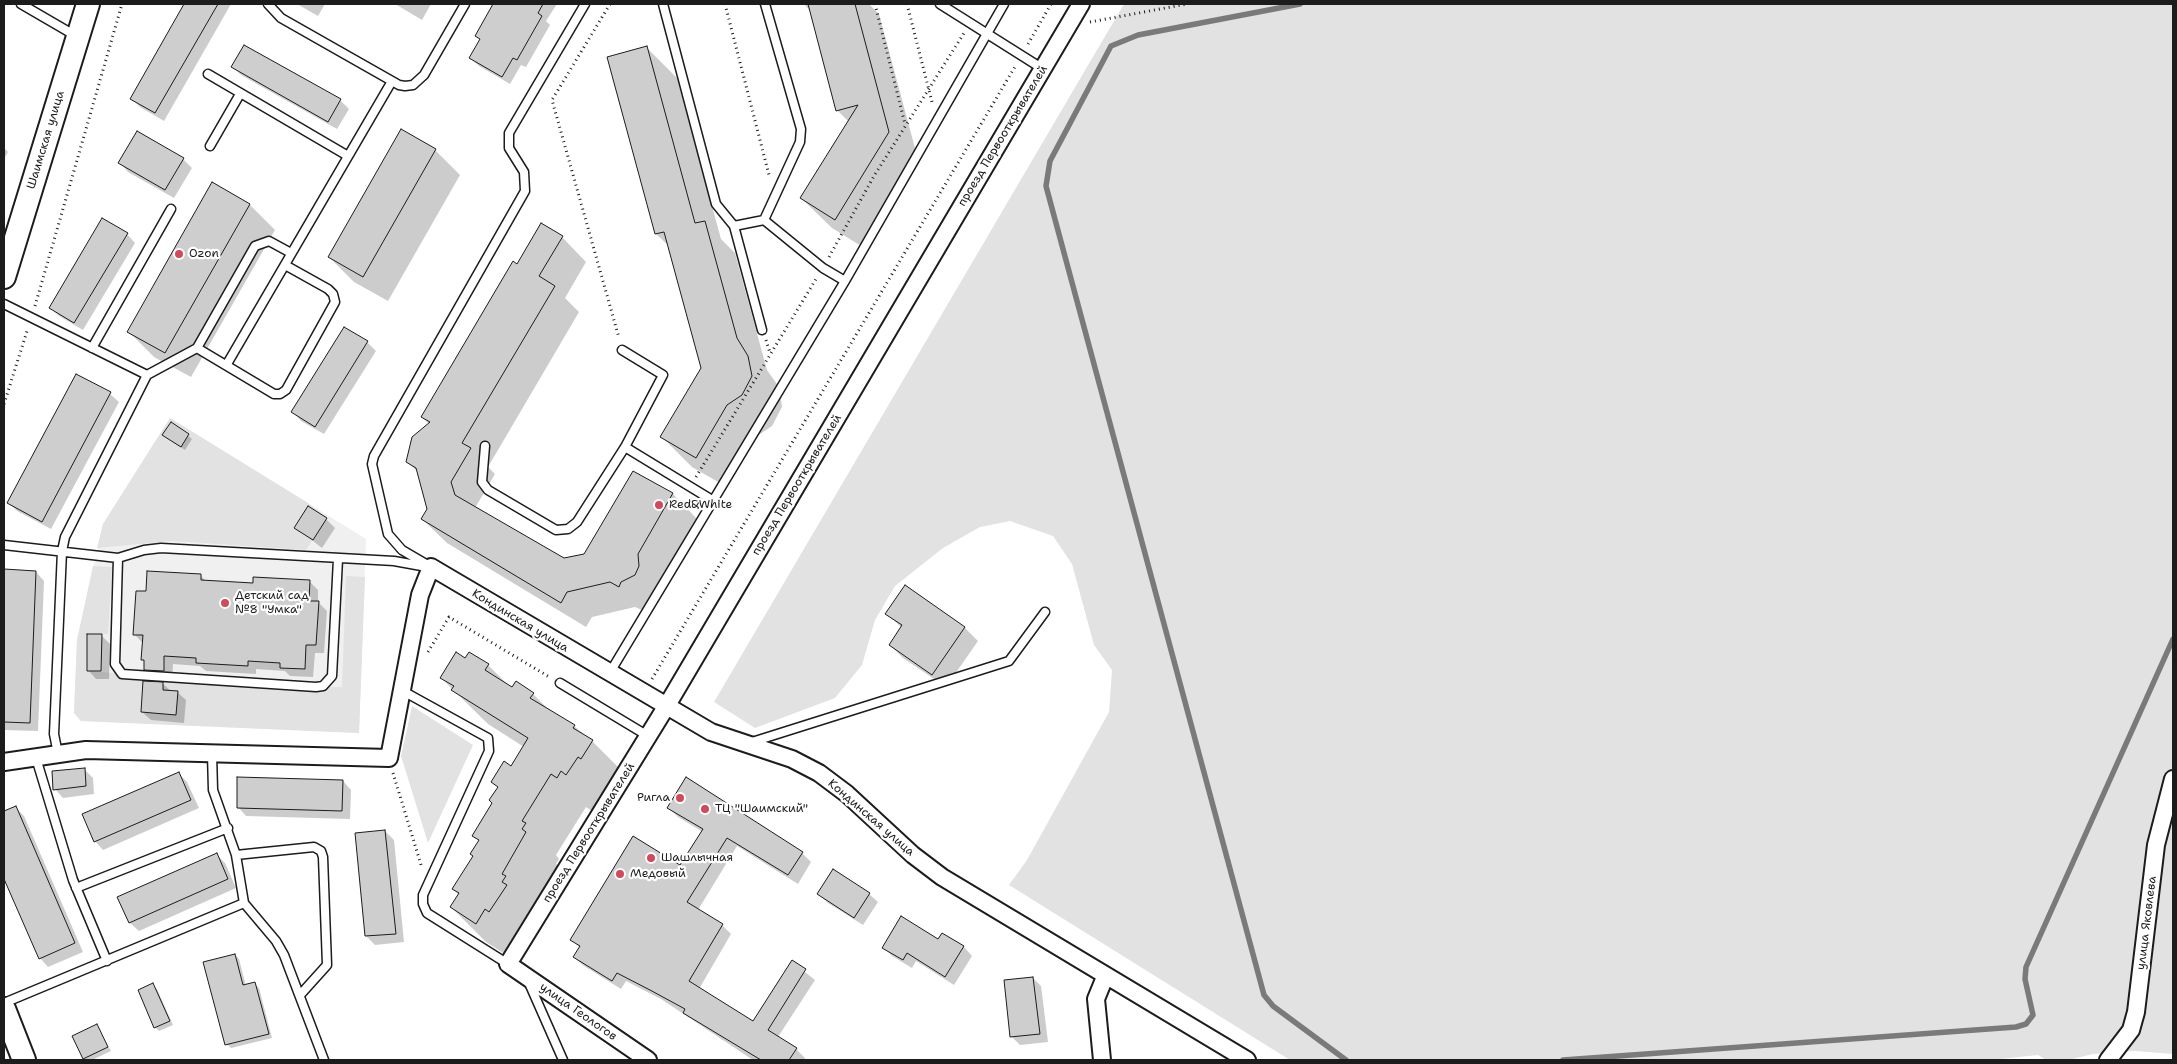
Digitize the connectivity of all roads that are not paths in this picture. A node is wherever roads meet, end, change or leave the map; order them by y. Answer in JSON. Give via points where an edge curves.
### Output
{"nodes":[{"id":1,"x":21,"y":4,"type":"edge"},
{"id":2,"x":88,"y":4,"type":"edge"},
{"id":3,"x":268,"y":4,"type":"edge"},
{"id":4,"x":465,"y":4,"type":"edge"},
{"id":5,"x":585,"y":4,"type":"edge"},
{"id":6,"x":663,"y":4,"type":"edge"},
{"id":7,"x":765,"y":4,"type":"edge"},
{"id":8,"x":940,"y":4,"type":"edge"},
{"id":9,"x":1004,"y":4,"type":"edge"},
{"id":10,"x":1081,"y":4,"type":"edge"},
{"id":11,"x":986,"y":34,"type":"junction"},
{"id":12,"x":78,"y":37,"type":"junction"},
{"id":13,"x":1043,"y":69,"type":"junction"},
{"id":14,"x":208,"y":74,"type":"dead end"},
{"id":15,"x":392,"y":81,"type":"junction"},
{"id":16,"x":240,"y":94,"type":"junction"},
{"id":17,"x":210,"y":146,"type":"dead end"},
{"id":18,"x":348,"y":156,"type":"junction"},
{"id":19,"x":171,"y":209,"type":"dead end"},
{"id":20,"x":764,"y":220,"type":"junction"},
{"id":21,"x":734,"y":226,"type":"junction"},
{"id":22,"x":291,"y":253,"type":"junction"},
{"id":23,"x":285,"y":265,"type":"junction"},
{"id":24,"x":4,"y":277,"type":"edge"},
{"id":25,"x":845,"y":281,"type":"junction"},
{"id":26,"x":4,"y":304,"type":"edge"},
{"id":27,"x":762,"y":330,"type":"dead end"},
{"id":28,"x":92,"y":348,"type":"junction"},
{"id":29,"x":197,"y":348,"type":"junction"},
{"id":30,"x":622,"y":350,"type":"road end"},
{"id":31,"x":227,"y":364,"type":"junction"},
{"id":32,"x":147,"y":375,"type":"junction"},
{"id":33,"x":485,"y":446,"type":"dead end"},
{"id":34,"x":625,"y":447,"type":"junction"},
{"id":35,"x":712,"y":500,"type":"junction"},
{"id":36,"x":4,"y":545,"type":"edge"},
{"id":37,"x":402,"y":550,"type":"junction"},
{"id":38,"x":62,"y":551,"type":"junction"},
{"id":39,"x":118,"y":558,"type":"junction"},
{"id":40,"x":338,"y":559,"type":"junction"},
{"id":41,"x":394,"y":561,"type":"junction"},
{"id":42,"x":431,"y":567,"type":"junction"},
{"id":43,"x":1045,"y":612,"type":"dead end"},
{"id":44,"x":609,"y":674,"type":"junction"},
{"id":45,"x":560,"y":683,"type":"road end"},
{"id":46,"x":401,"y":690,"type":"junction"},
{"id":47,"x":666,"y":708,"type":"junction"},
{"id":48,"x":648,"y":736,"type":"junction"},
{"id":49,"x":748,"y":744,"type":"junction"},
{"id":50,"x":58,"y":754,"type":"junction"},
{"id":51,"x":212,"y":754,"type":"junction"},
{"id":52,"x":36,"y":758,"type":"junction"},
{"id":53,"x":4,"y":762,"type":"edge"},
{"id":54,"x":2173,"y":779,"type":"edge"},
{"id":55,"x":228,"y":828,"type":"junction"},
{"id":56,"x":236,"y":855,"type":"junction"},
{"id":57,"x":76,"y":888,"type":"junction"},
{"id":58,"x":244,"y":903,"type":"junction"},
{"id":59,"x":107,"y":961,"type":"junction"},
{"id":60,"x":508,"y":964,"type":"junction"},
{"id":61,"x":526,"y":976,"type":"junction"},
{"id":62,"x":1106,"y":976,"type":"junction"},
{"id":63,"x":300,"y":995,"type":"junction"},
{"id":64,"x":4,"y":1003,"type":"edge"},
{"id":65,"x":4,"y":1009,"type":"edge"},
{"id":66,"x":24,"y":1060,"type":"edge"},
{"id":67,"x":324,"y":1060,"type":"edge"},
{"id":68,"x":563,"y":1060,"type":"edge"},
{"id":69,"x":648,"y":1060,"type":"edge"},
{"id":70,"x":1102,"y":1060,"type":"edge"},
{"id":71,"x":1247,"y":1060,"type":"edge"},
{"id":72,"x":2108,"y":1060,"type":"edge"}],
"edges":[{"from":1,"to":12,"type":"lane"},
{"from":2,"to":12,"type":"main road","name":"Шаимская улица"},
{"from":3,"to":15,"type":"lane","via":[[281,18]]},
{"from":4,"to":15,"type":"lane","via":[[419,81],[405,86]]},
{"from":5,"to":37,"type":"lane","via":[[509,133],[509,148],[524,172],[525,191],[374,456],[372,464],[388,534]]},
{"from":6,"to":21,"type":"lane","via":[[716,204]]},
{"from":7,"to":20,"type":"lane","via":[[801,129],[800,142]]},
{"from":8,"to":11,"type":"lane"},
{"from":9,"to":11,"type":"lane"},
{"from":10,"to":13,"type":"street","name":"проезд Первооткрывателей"},
{"from":11,"to":13,"type":"lane"},
{"from":11,"to":25,"type":"lane"},
{"from":12,"to":24,"type":"main road","name":"Шаимская улица"},
{"from":13,"to":47,"type":"street","name":"проезд Первооткрывателей"},
{"from":14,"to":16,"type":"lane"},
{"from":15,"to":18,"type":"lane"},
{"from":16,"to":17,"type":"lane"},
{"from":16,"to":18,"type":"lane"},
{"from":18,"to":22,"type":"lane"},
{"from":19,"to":28,"type":"lane"},
{"from":20,"to":21,"type":"lane"},
{"from":20,"to":25,"type":"lane","via":[[823,268]]},
{"from":21,"to":27,"type":"lane"},
{"from":22,"to":23,"type":"lane"},
{"from":22,"to":29,"type":"lane","via":[[269,241],[255,246]]},
{"from":23,"to":31,"type":"lane"},
{"from":23,"to":31,"type":"lane","via":[[328,290],[335,302],[291,382],[286,390],[274,394]]},
{"from":25,"to":35,"type":"lane"},
{"from":26,"to":28,"type":"lane"},
{"from":28,"to":32,"type":"lane"},
{"from":29,"to":31,"type":"lane"},
{"from":29,"to":32,"type":"lane"},
{"from":30,"to":34,"type":"lane","via":[[664,375]]},
{"from":32,"to":38,"type":"lane","via":[[65,537]]},
{"from":33,"to":34,"type":"lane","via":[[482,482],[488,490],[556,530],[568,529],[577,522]]},
{"from":34,"to":35,"type":"lane"},
{"from":35,"to":44,"type":"lane"},
{"from":36,"to":38,"type":"lane"},
{"from":37,"to":41,"type":"lane"},
{"from":37,"to":42,"type":"lane"},
{"from":38,"to":39,"type":"lane"},
{"from":38,"to":50,"type":"lane","via":[[54,734]]},
{"from":39,"to":40,"type":"lane","via":[[160,548]]},
{"from":39,"to":40,"type":"lane","via":[[115,664],[122,674],[316,687],[323,686],[332,676]]},
{"from":40,"to":41,"type":"lane"},
{"from":41,"to":42,"type":"lane"},
{"from":42,"to":44,"type":"street","name":"Кондинская улица"},
{"from":42,"to":46,"type":"street","via":[[420,595]]},
{"from":43,"to":49,"type":"lane","via":[[1009,661]]},
{"from":44,"to":47,"type":"street","name":"Кондинская улица"},
{"from":45,"to":48,"type":"lane"},
{"from":46,"to":51,"type":"street","via":[[389,758]]},
{"from":46,"to":60,"type":"lane","via":[[488,738],[489,751],[423,896],[427,913]]},
{"from":47,"to":48,"type":"street","name":"проезд Первооткрывателей"},
{"from":47,"to":49,"type":"street","name":"Кондинская улица","via":[[710,732]]},
{"from":48,"to":60,"type":"street","name":"проезд Первооткрывателей"},
{"from":49,"to":62,"type":"street","name":"Кондинская улица","via":[[792,759],[819,773],[942,877]]},
{"from":50,"to":51,"type":"street","via":[[110,750]]},
{"from":50,"to":52,"type":"street"},
{"from":51,"to":55,"type":"lane","via":[[213,790]]},
{"from":52,"to":53,"type":"street"},
{"from":52,"to":57,"type":"lane"},
{"from":54,"to":72,"type":"street","name":"улица Яковлева","via":[[2156,845],[2136,1012],[2131,1030]]},
{"from":55,"to":56,"type":"lane"},
{"from":55,"to":57,"type":"lane"},
{"from":56,"to":58,"type":"lane"},
{"from":56,"to":63,"type":"lane","via":[[314,847],[321,850],[327,965]]},
{"from":57,"to":59,"type":"lane"},
{"from":58,"to":59,"type":"lane"},
{"from":58,"to":63,"type":"lane","via":[[276,941]]},
{"from":59,"to":64,"type":"lane"},
{"from":60,"to":61,"type":"street","name":"улица Геологов"},
{"from":61,"to":68,"type":"lane"},
{"from":61,"to":69,"type":"street","name":"улица Геологов"},
{"from":62,"to":70,"type":"street","via":[[1096,999]]},
{"from":62,"to":71,"type":"street","name":"Кондинская улица"},
{"from":63,"to":67,"type":"lane"},
{"from":65,"to":66,"type":"main road"}]}
